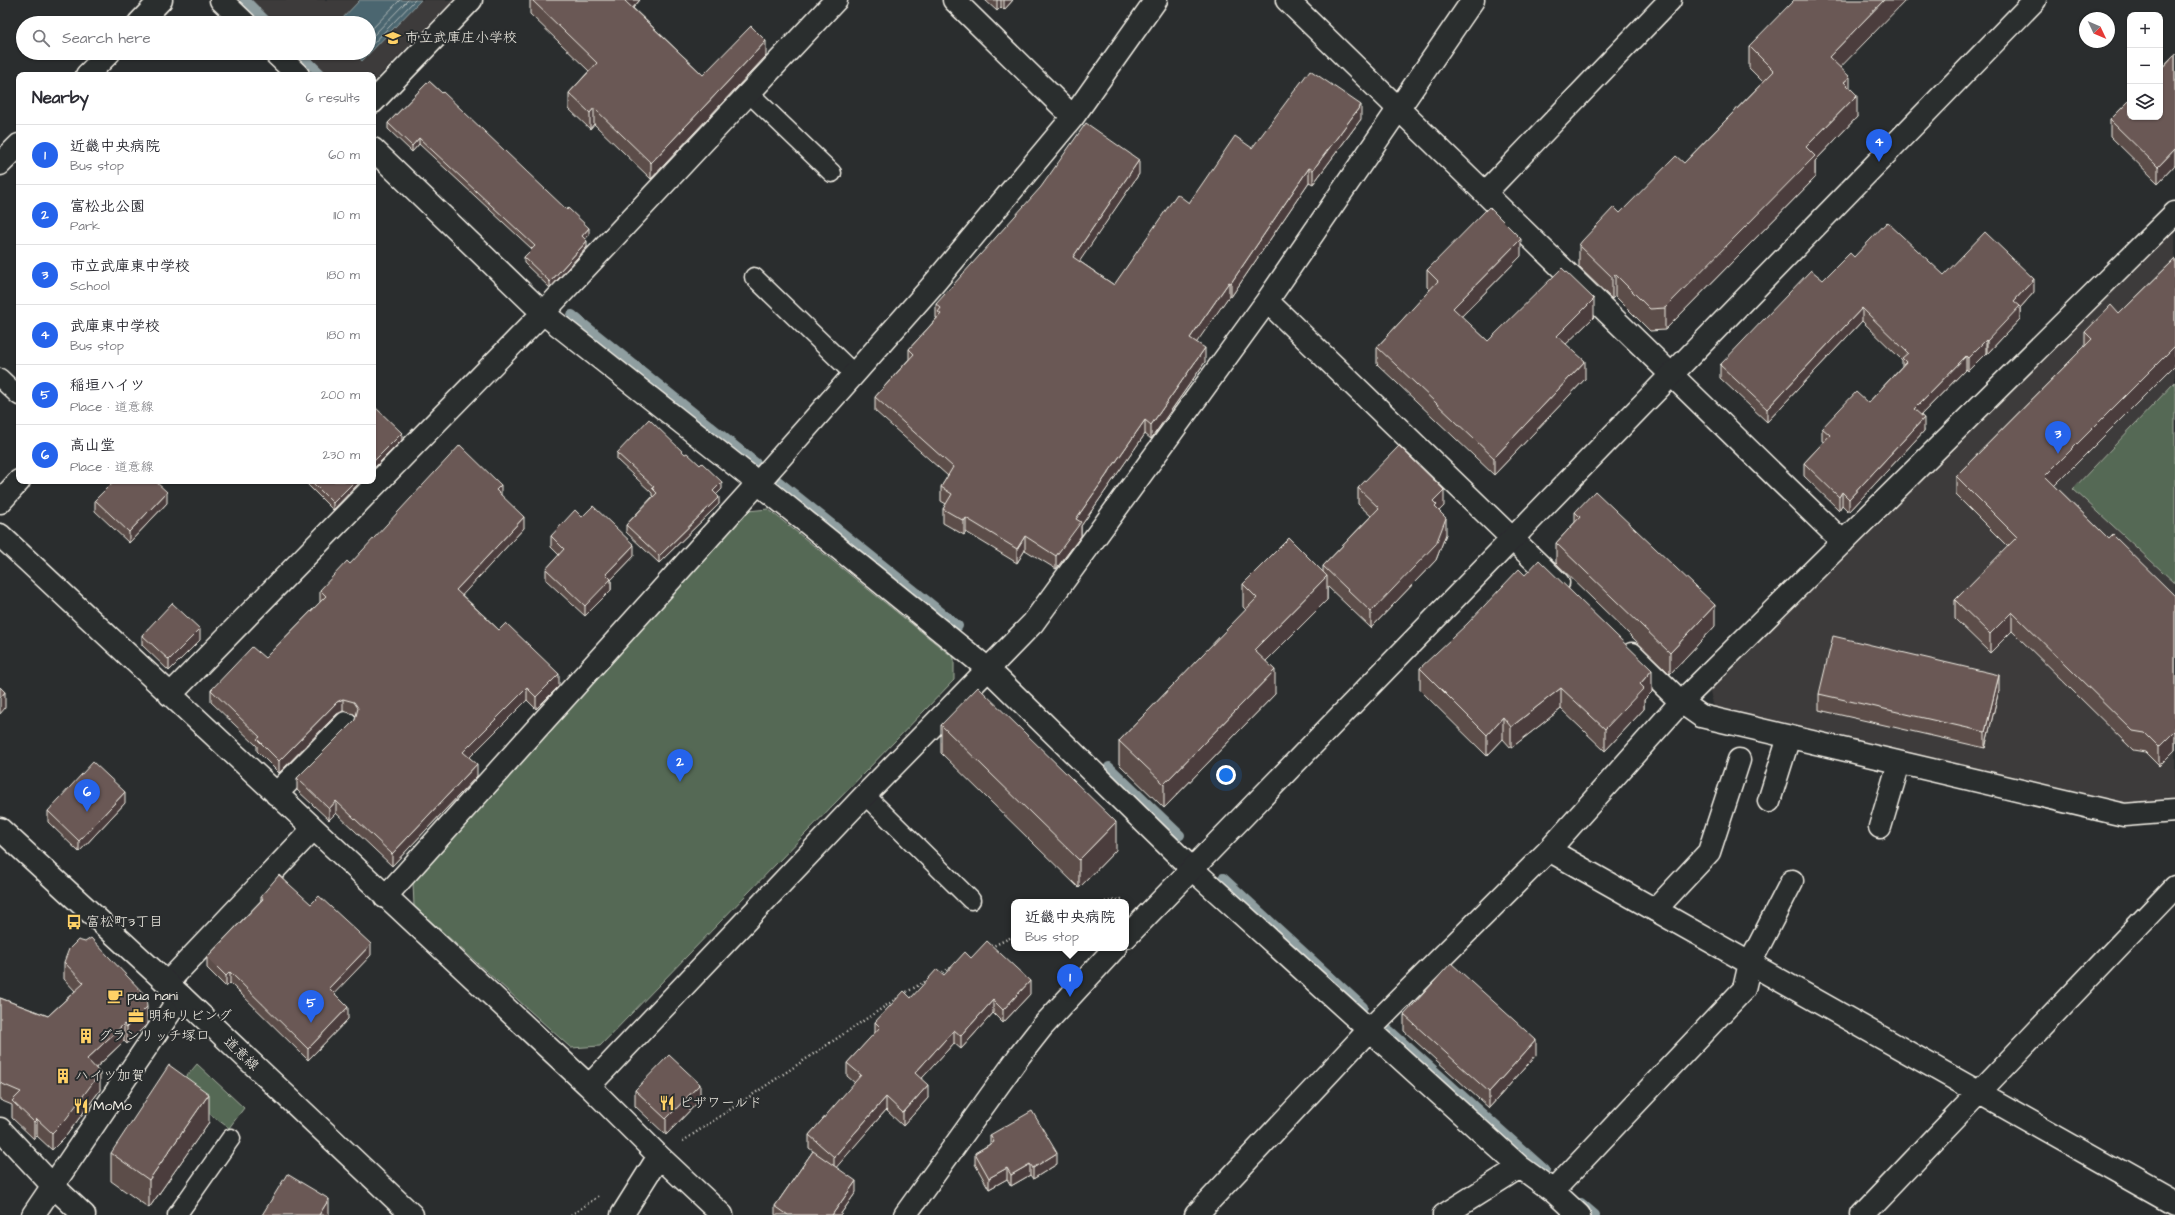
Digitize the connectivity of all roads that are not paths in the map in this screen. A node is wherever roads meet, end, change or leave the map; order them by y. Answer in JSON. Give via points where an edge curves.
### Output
{"nodes":[{"id":1,"x":161,"y":0,"type":"edge"},
{"id":2,"x":221,"y":0,"type":"edge"},
{"id":3,"x":471,"y":0,"type":"edge"},
{"id":4,"x":836,"y":0,"type":"edge"},
{"id":5,"x":954,"y":0,"type":"edge"},
{"id":6,"x":1156,"y":0,"type":"edge"},
{"id":7,"x":1288,"y":0,"type":"edge"},
{"id":8,"x":1473,"y":0,"type":"edge"},
{"id":9,"x":1670,"y":0,"type":"edge"},
{"id":10,"x":2035,"y":0,"type":"edge"},
{"id":11,"x":146,"y":16,"type":"edge"},
{"id":12,"x":238,"y":16,"type":"edge"},
{"id":13,"x":102,"y":60,"type":"edge"},
{"id":14,"x":282,"y":60,"type":"edge"},
{"id":15,"x":90,"y":72,"type":"edge"},
{"id":16,"x":295,"y":72,"type":"edge"},
{"id":17,"x":749,"y":93,"type":"junction"},
{"id":18,"x":376,"y":99,"type":"edge"},
{"id":19,"x":1400,"y":108,"type":"junction"},
{"id":20,"x":1074,"y":117,"type":"junction"},
{"id":21,"x":16,"y":148,"type":"edge"},
{"id":22,"x":376,"y":152,"type":"edge"},
{"id":23,"x":0,"y":164,"type":"edge"},
{"id":24,"x":832,"y":174,"type":"dead end"},
{"id":25,"x":1485,"y":193,"type":"junction"},
{"id":26,"x":2175,"y":213,"type":"edge"},
{"id":27,"x":754,"y":277,"type":"dead end"},
{"id":28,"x":1268,"y":301,"type":"junction"},
{"id":29,"x":543,"y":313,"type":"junction"},
{"id":30,"x":854,"y":374,"type":"junction"},
{"id":31,"x":1672,"y":374,"type":"junction"},
{"id":32,"x":0,"y":378,"type":"edge"},
{"id":33,"x":16,"y":393,"type":"edge"},
{"id":34,"x":765,"y":475,"type":"junction"},
{"id":35,"x":376,"y":480,"type":"edge"},
{"id":36,"x":16,"y":484,"type":"edge"},
{"id":37,"x":372,"y":484,"type":"edge"},
{"id":38,"x":0,"y":502,"type":"edge"},
{"id":39,"x":0,"y":535,"type":"edge"},
{"id":40,"x":1512,"y":539,"type":"junction"},
{"id":41,"x":1843,"y":542,"type":"junction"},
{"id":42,"x":1574,"y":599,"type":"edge"},
{"id":43,"x":1619,"y":642,"type":"edge"},
{"id":44,"x":988,"y":669,"type":"junction"},
{"id":45,"x":170,"y":695,"type":"junction"},
{"id":46,"x":1681,"y":702,"type":"junction"},
{"id":47,"x":346,"y":723,"type":"dead end"},
{"id":48,"x":1789,"y":737,"type":"junction"},
{"id":49,"x":1738,"y":760,"type":"dead end"},
{"id":50,"x":1899,"y":763,"type":"junction"},
{"id":51,"x":276,"y":794,"type":"junction"},
{"id":52,"x":865,"y":795,"type":"junction"},
{"id":53,"x":1769,"y":801,"type":"dead end"},
{"id":54,"x":2175,"y":812,"type":"edge"},
{"id":55,"x":1880,"y":827,"type":"dead end"},
{"id":56,"x":313,"y":828,"type":"junction"},
{"id":57,"x":0,"y":829,"type":"edge"},
{"id":58,"x":1549,"y":850,"type":"junction"},
{"id":59,"x":1191,"y":868,"type":"junction"},
{"id":60,"x":1792,"y":881,"type":"dead end"},
{"id":61,"x":2175,"y":887,"type":"edge"},
{"id":62,"x":385,"y":897,"type":"junction"},
{"id":63,"x":971,"y":900,"type":"dead end"},
{"id":64,"x":1655,"y":910,"type":"junction"},
{"id":65,"x":1129,"y":934,"type":"edge"},
{"id":66,"x":1113,"y":951,"type":"edge"},
{"id":67,"x":1750,"y":964,"type":"junction"},
{"id":68,"x":174,"y":990,"type":"junction"},
{"id":69,"x":1370,"y":1030,"type":"junction"},
{"id":70,"x":589,"y":1086,"type":"junction"},
{"id":71,"x":1979,"y":1092,"type":"junction"},
{"id":72,"x":0,"y":1129,"type":"edge"},
{"id":73,"x":231,"y":1138,"type":"dead end"},
{"id":74,"x":659,"y":1156,"type":"junction"},
{"id":75,"x":1520,"y":1167,"type":"junction"},
{"id":76,"x":53,"y":1186,"type":"junction"},
{"id":77,"x":1552,"y":1191,"type":"junction"},
{"id":78,"x":2175,"y":1203,"type":"edge"},
{"id":79,"x":33,"y":1215,"type":"edge"},
{"id":80,"x":84,"y":1215,"type":"edge"},
{"id":81,"x":177,"y":1215,"type":"edge"},
{"id":82,"x":411,"y":1215,"type":"edge"},
{"id":83,"x":622,"y":1215,"type":"edge"},
{"id":84,"x":722,"y":1215,"type":"edge"},
{"id":85,"x":905,"y":1215,"type":"edge"},
{"id":86,"x":1196,"y":1215,"type":"edge"},
{"id":87,"x":1444,"y":1215,"type":"edge"},
{"id":88,"x":1579,"y":1215,"type":"edge"},
{"id":89,"x":1862,"y":1215,"type":"edge"}],
"edges":[{"from":1,"to":11,"type":"street"},
{"from":2,"to":12,"type":"street"},
{"from":3,"to":18,"type":"street"},
{"from":4,"to":17,"type":"street"},
{"from":5,"to":20,"type":"street"},
{"from":6,"to":20,"type":"street"},
{"from":7,"to":19,"type":"street"},
{"from":8,"to":19,"type":"street"},
{"from":9,"to":25,"type":"street"},
{"from":10,"to":31,"type":"street"},
{"from":13,"to":15,"type":"street"},
{"from":14,"to":16,"type":"street"},
{"from":17,"to":24,"type":"lane"},
{"from":17,"to":29,"type":"street"},
{"from":19,"to":25,"type":"street"},
{"from":19,"to":28,"type":"street"},
{"from":20,"to":30,"type":"street"},
{"from":21,"to":23,"type":"street"},
{"from":22,"to":29,"type":"street"},
{"from":25,"to":31,"type":"street"},
{"from":26,"to":41,"type":"street"},
{"from":27,"to":30,"type":"lane"},
{"from":28,"to":40,"type":"street"},
{"from":28,"to":44,"type":"street","via":[[1033,623]]},
{"from":29,"to":34,"type":"street"},
{"from":29,"to":35,"type":"street"},
{"from":30,"to":34,"type":"street"},
{"from":31,"to":40,"type":"street"},
{"from":31,"to":41,"type":"street"},
{"from":32,"to":33,"type":"lane"},
{"from":34,"to":44,"type":"street"},
{"from":34,"to":62,"type":"street"},
{"from":36,"to":38,"type":"street"},
{"from":37,"to":45,"type":"street"},
{"from":39,"to":45,"type":"street"},
{"from":40,"to":42,"type":"street"},
{"from":40,"to":59,"type":"street"},
{"from":41,"to":46,"type":"street"},
{"from":43,"to":46,"type":"street"},
{"from":44,"to":52,"type":"street"},
{"from":44,"to":59,"type":"street"},
{"from":45,"to":51,"type":"street"},
{"from":46,"to":48,"type":"street","via":[[1701,716]]},
{"from":46,"to":58,"type":"street"},
{"from":47,"to":51,"type":"street"},
{"from":48,"to":50,"type":"street"},
{"from":48,"to":53,"type":"street"},
{"from":49,"to":64,"type":"street","via":[[1709,852]]},
{"from":50,"to":54,"type":"street","via":[[2124,815]]},
{"from":50,"to":55,"type":"street"},
{"from":51,"to":56,"type":"street"},
{"from":52,"to":63,"type":"lane"},
{"from":52,"to":70,"type":"street"},
{"from":56,"to":62,"type":"street"},
{"from":56,"to":68,"type":"street"},
{"from":57,"to":68,"type":"street","name":"道意線"},
{"from":58,"to":64,"type":"street"},
{"from":58,"to":69,"type":"street"},
{"from":59,"to":65,"type":"street"},
{"from":59,"to":69,"type":"street"},
{"from":60,"to":67,"type":"street"},
{"from":61,"to":71,"type":"street"},
{"from":62,"to":70,"type":"street"},
{"from":64,"to":67,"type":"street"},
{"from":66,"to":85,"type":"street","via":[[1042,1027]]},
{"from":67,"to":71,"type":"street"},
{"from":67,"to":77,"type":"street","via":[[1744,989]]},
{"from":68,"to":76,"type":"street"},
{"from":68,"to":82,"type":"street","name":"道意線"},
{"from":69,"to":75,"type":"street"},
{"from":69,"to":86,"type":"street"},
{"from":70,"to":74,"type":"street"},
{"from":71,"to":78,"type":"street"},
{"from":71,"to":89,"type":"street"},
{"from":72,"to":76,"type":"street"},
{"from":73,"to":81,"type":"lane"},
{"from":74,"to":83,"type":"street"},
{"from":74,"to":84,"type":"street"},
{"from":75,"to":77,"type":"street"},
{"from":75,"to":87,"type":"street"},
{"from":76,"to":79,"type":"street"},
{"from":76,"to":80,"type":"street"},
{"from":77,"to":88,"type":"street"}]}
